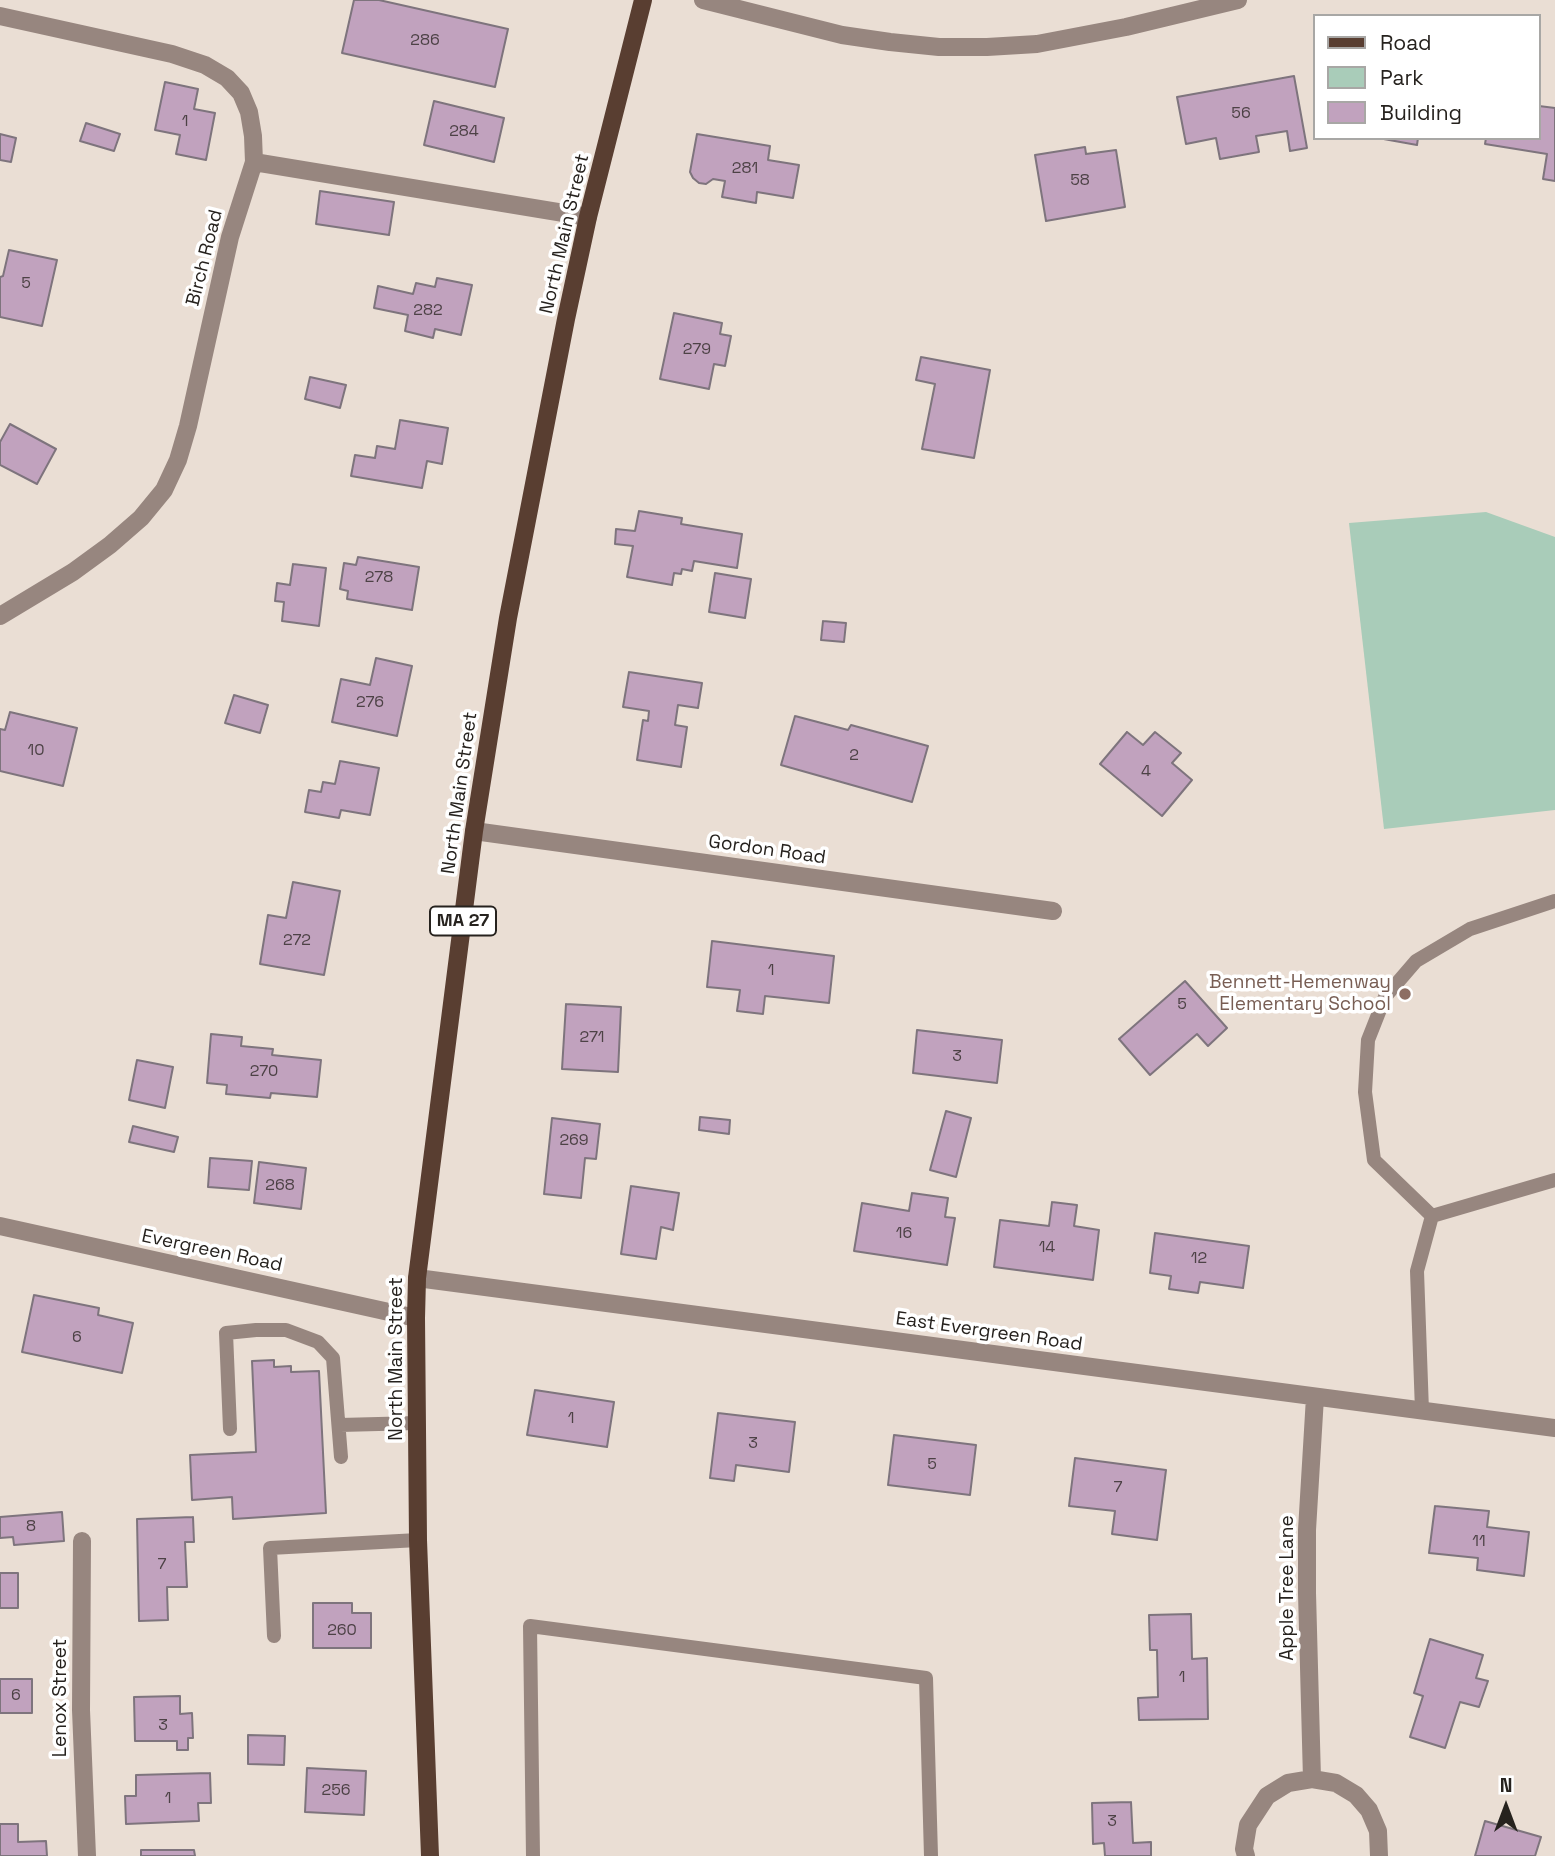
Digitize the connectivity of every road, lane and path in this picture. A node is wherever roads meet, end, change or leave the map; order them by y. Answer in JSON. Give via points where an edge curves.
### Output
{"nodes":[{"id":1,"x":643,"y":0,"type":"edge"},
{"id":2,"x":703,"y":0,"type":"edge"},
{"id":3,"x":1238,"y":0,"type":"edge"},
{"id":4,"x":0,"y":16,"type":"edge"},
{"id":5,"x":254,"y":162,"type":"junction"},
{"id":6,"x":589,"y":217,"type":"junction"},
{"id":7,"x":0,"y":616,"type":"edge"},
{"id":8,"x":474,"y":831,"type":"junction"},
{"id":9,"x":1555,"y":901,"type":"edge"},
{"id":10,"x":1053,"y":911,"type":"dead end"},
{"id":11,"x":1555,"y":1180,"type":"edge"},
{"id":12,"x":1432,"y":1216,"type":"junction"},
{"id":13,"x":0,"y":1226,"type":"edge"},
{"id":14,"x":417,"y":1278,"type":"junction"},
{"id":15,"x":416,"y":1318,"type":"junction"},
{"id":16,"x":1315,"y":1396,"type":"junction"},
{"id":17,"x":1422,"y":1411,"type":"junction"},
{"id":18,"x":417,"y":1423,"type":"junction"},
{"id":19,"x":340,"y":1425,"type":"junction"},
{"id":20,"x":1555,"y":1428,"type":"edge"},
{"id":21,"x":230,"y":1429,"type":"dead end"},
{"id":22,"x":341,"y":1457,"type":"dead end"},
{"id":23,"x":418,"y":1540,"type":"junction"},
{"id":24,"x":82,"y":1541,"type":"dead end"},
{"id":25,"x":274,"y":1636,"type":"dead end"},
{"id":26,"x":1312,"y":1779,"type":"junction"},
{"id":27,"x":87,"y":1856,"type":"edge"},
{"id":28,"x":430,"y":1856,"type":"edge"},
{"id":29,"x":533,"y":1856,"type":"edge"},
{"id":30,"x":931,"y":1856,"type":"edge"},
{"id":31,"x":1246,"y":1856,"type":"edge"},
{"id":32,"x":1379,"y":1856,"type":"edge"}],
"edges":[{"from":1,"to":6,"type":"main road","name":"North Main Street","number":"MA 27"},
{"from":2,"to":3,"type":"street","via":[[842,35],[939,47],[1037,44]]},
{"from":4,"to":5,"type":"street","via":[[145,47],[205,65],[241,93],[249,112]]},
{"from":5,"to":6,"type":"street"},
{"from":5,"to":7,"type":"street","name":"Birch Road","via":[[230,237],[188,426],[164,490],[110,545]]},
{"from":6,"to":8,"type":"main road","name":"North Main Street","number":"MA 27","via":[[511,606]]},
{"from":8,"to":10,"type":"street","name":"Gordon Road"},
{"from":8,"to":14,"type":"main road","name":"North Main Street","number":"MA 27"},
{"from":9,"to":12,"type":"lane","via":[[1470,929],[1416,961],[1385,997],[1368,1040],[1365,1092],[1374,1160]]},
{"from":11,"to":12,"type":"lane"},
{"from":12,"to":17,"type":"lane","via":[[1417,1271]]},
{"from":13,"to":15,"type":"street","name":"Evergreen Road"},
{"from":14,"to":15,"type":"main road","name":"North Main Street","number":"MA 27"},
{"from":14,"to":16,"type":"street","name":"East Evergreen Road"},
{"from":15,"to":18,"type":"main road","name":"North Main Street","number":"MA 27"},
{"from":16,"to":17,"type":"street","name":"East Evergreen Road"},
{"from":16,"to":26,"type":"street","name":"Apple Tree Lane","via":[[1307,1530]]},
{"from":17,"to":20,"type":"street","name":"East Evergreen Road"},
{"from":18,"to":19,"type":"lane"},
{"from":18,"to":23,"type":"main road","name":"North Main Street","number":"MA 27"},
{"from":19,"to":21,"type":"lane","via":[[333,1358],[318,1342],[286,1330],[256,1330],[226,1333]]},
{"from":19,"to":22,"type":"lane"},
{"from":23,"to":25,"type":"lane","via":[[270,1548]]},
{"from":23,"to":28,"type":"main road","name":"North Main Street","number":"MA 27"},
{"from":24,"to":27,"type":"street","name":"Lenox Street","via":[[81,1710]]},
{"from":26,"to":31,"type":"street","via":[[1287,1783],[1267,1796],[1248,1825]]},
{"from":26,"to":32,"type":"street","via":[[1336,1783],[1356,1795],[1378,1831]]},
{"from":29,"to":30,"type":"lane","via":[[530,1626],[926,1678]]}]}
